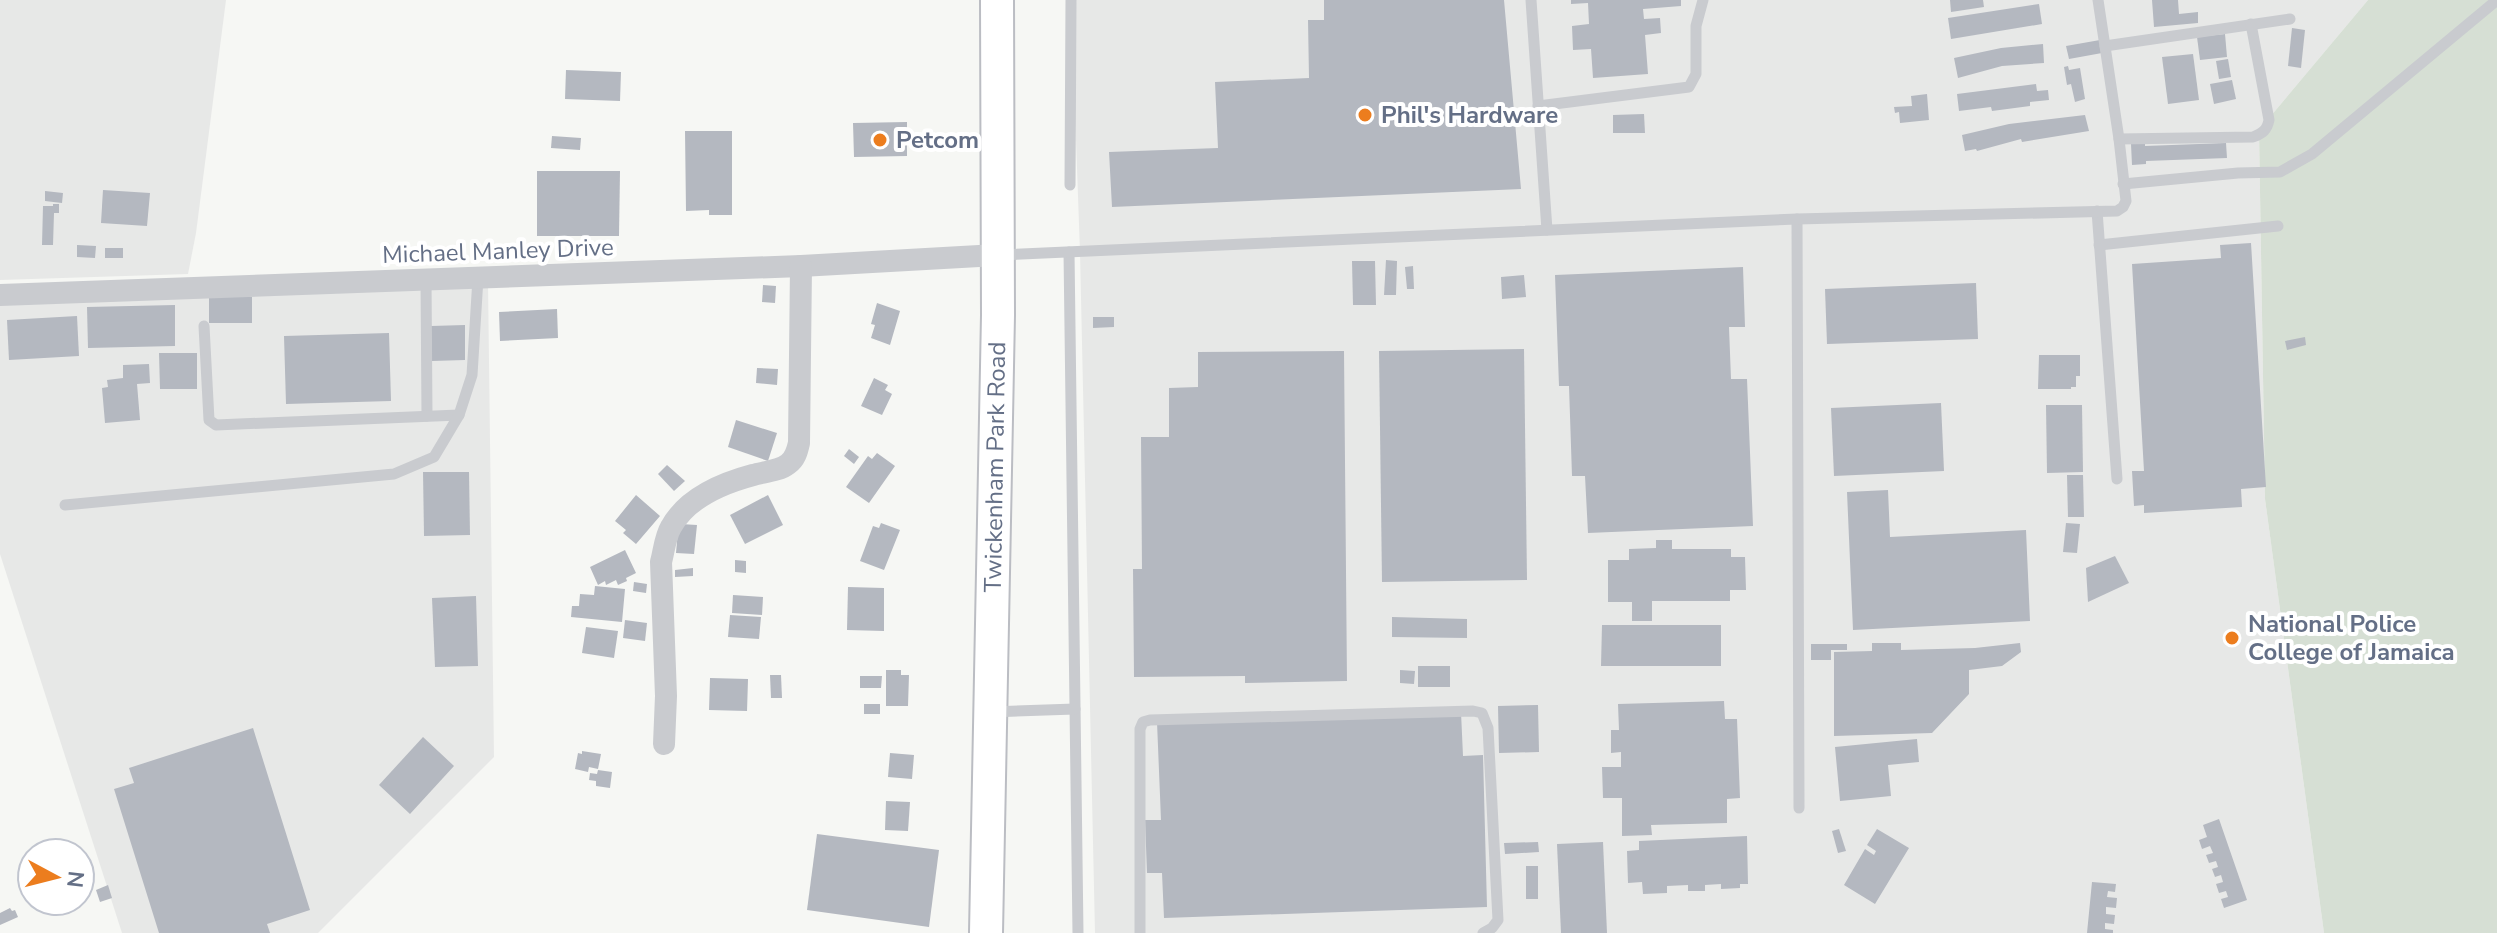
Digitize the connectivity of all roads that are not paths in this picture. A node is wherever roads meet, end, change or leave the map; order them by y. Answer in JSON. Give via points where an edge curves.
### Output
{"nodes":[{"id":1,"x":997,"y":0,"type":"edge"},
{"id":2,"x":1071,"y":0,"type":"edge"},
{"id":3,"x":1531,"y":0,"type":"edge"},
{"id":4,"x":1703,"y":0,"type":"edge"},
{"id":5,"x":2098,"y":0,"type":"edge"},
{"id":6,"x":2497,"y":0,"type":"edge"},
{"id":7,"x":2290,"y":19,"type":"dead end"},
{"id":8,"x":2251,"y":24,"type":"junction"},
{"id":9,"x":2105,"y":46,"type":"junction"},
{"id":10,"x":1538,"y":106,"type":"junction"},
{"id":11,"x":2119,"y":139,"type":"junction"},
{"id":12,"x":2123,"y":184,"type":"junction"},
{"id":13,"x":1070,"y":185,"type":"dead end"},
{"id":14,"x":2097,"y":211,"type":"junction"},
{"id":15,"x":1797,"y":219,"type":"junction"},
{"id":16,"x":2278,"y":226,"type":"dead end"},
{"id":17,"x":1547,"y":230,"type":"junction"},
{"id":18,"x":2099,"y":245,"type":"junction"},
{"id":19,"x":1069,"y":252,"type":"junction"},
{"id":20,"x":997,"y":255,"type":"junction"},
{"id":21,"x":801,"y":266,"type":"junction"},
{"id":22,"x":478,"y":278,"type":"junction"},
{"id":23,"x":426,"y":279,"type":"junction"},
{"id":24,"x":0,"y":295,"type":"edge"},
{"id":25,"x":204,"y":326,"type":"dead end"},
{"id":26,"x":459,"y":415,"type":"junction"},
{"id":27,"x":427,"y":416,"type":"junction"},
{"id":28,"x":2117,"y":479,"type":"dead end"},
{"id":29,"x":65,"y":505,"type":"dead end"},
{"id":30,"x":1075,"y":709,"type":"junction"},
{"id":31,"x":991,"y":712,"type":"junction"},
{"id":32,"x":664,"y":744,"type":"dead end"},
{"id":33,"x":1799,"y":808,"type":"dead end"},
{"id":34,"x":986,"y":933,"type":"edge"},
{"id":35,"x":1078,"y":933,"type":"edge"},
{"id":36,"x":1140,"y":933,"type":"edge"},
{"id":37,"x":1483,"y":933,"type":"edge"}],
"edges":[{"from":1,"to":20,"type":"main road","name":"Twickenham Park Road"},
{"from":2,"to":13,"type":"lane"},
{"from":3,"to":10,"type":"lane"},
{"from":4,"to":10,"type":"lane","via":[[1696,26],[1696,74],[1689,87]]},
{"from":5,"to":9,"type":"lane"},
{"from":6,"to":12,"type":"lane","via":[[2312,154],[2280,172]]},
{"from":7,"to":8,"type":"lane"},
{"from":8,"to":9,"type":"lane"},
{"from":8,"to":11,"type":"lane","via":[[2268,128],[2253,137]]},
{"from":9,"to":11,"type":"lane"},
{"from":10,"to":17,"type":"lane"},
{"from":11,"to":12,"type":"lane"},
{"from":12,"to":14,"type":"lane","via":[[2123,207]]},
{"from":14,"to":15,"type":"lane"},
{"from":14,"to":18,"type":"lane"},
{"from":15,"to":17,"type":"lane"},
{"from":15,"to":33,"type":"lane"},
{"from":16,"to":18,"type":"lane"},
{"from":17,"to":19,"type":"lane"},
{"from":18,"to":28,"type":"lane"},
{"from":19,"to":20,"type":"lane"},
{"from":19,"to":30,"type":"lane"},
{"from":20,"to":21,"type":"street","name":"Michael Manley Drive"},
{"from":20,"to":31,"type":"main road","name":"Twickenham Park Road"},
{"from":21,"to":22,"type":"street","name":"Michael Manley Drive"},
{"from":21,"to":32,"type":"street","via":[[795,458],[785,467],[706,492],[671,526],[666,542],[661,562]]},
{"from":22,"to":23,"type":"street","name":"Michael Manley Drive"},
{"from":22,"to":26,"type":"lane","via":[[472,375]]},
{"from":23,"to":24,"type":"street","name":"Michael Manley Drive"},
{"from":23,"to":27,"type":"lane"},
{"from":25,"to":27,"type":"lane","via":[[209,420],[216,425]]},
{"from":26,"to":27,"type":"lane"},
{"from":26,"to":29,"type":"lane","via":[[434,457],[394,474]]},
{"from":30,"to":31,"type":"lane"},
{"from":30,"to":35,"type":"lane"},
{"from":31,"to":34,"type":"main road","name":"Twickenham Park Road"},
{"from":36,"to":37,"type":"lane","via":[[1143,722],[1473,711],[1482,713],[1488,728],[1498,920]]}]}
